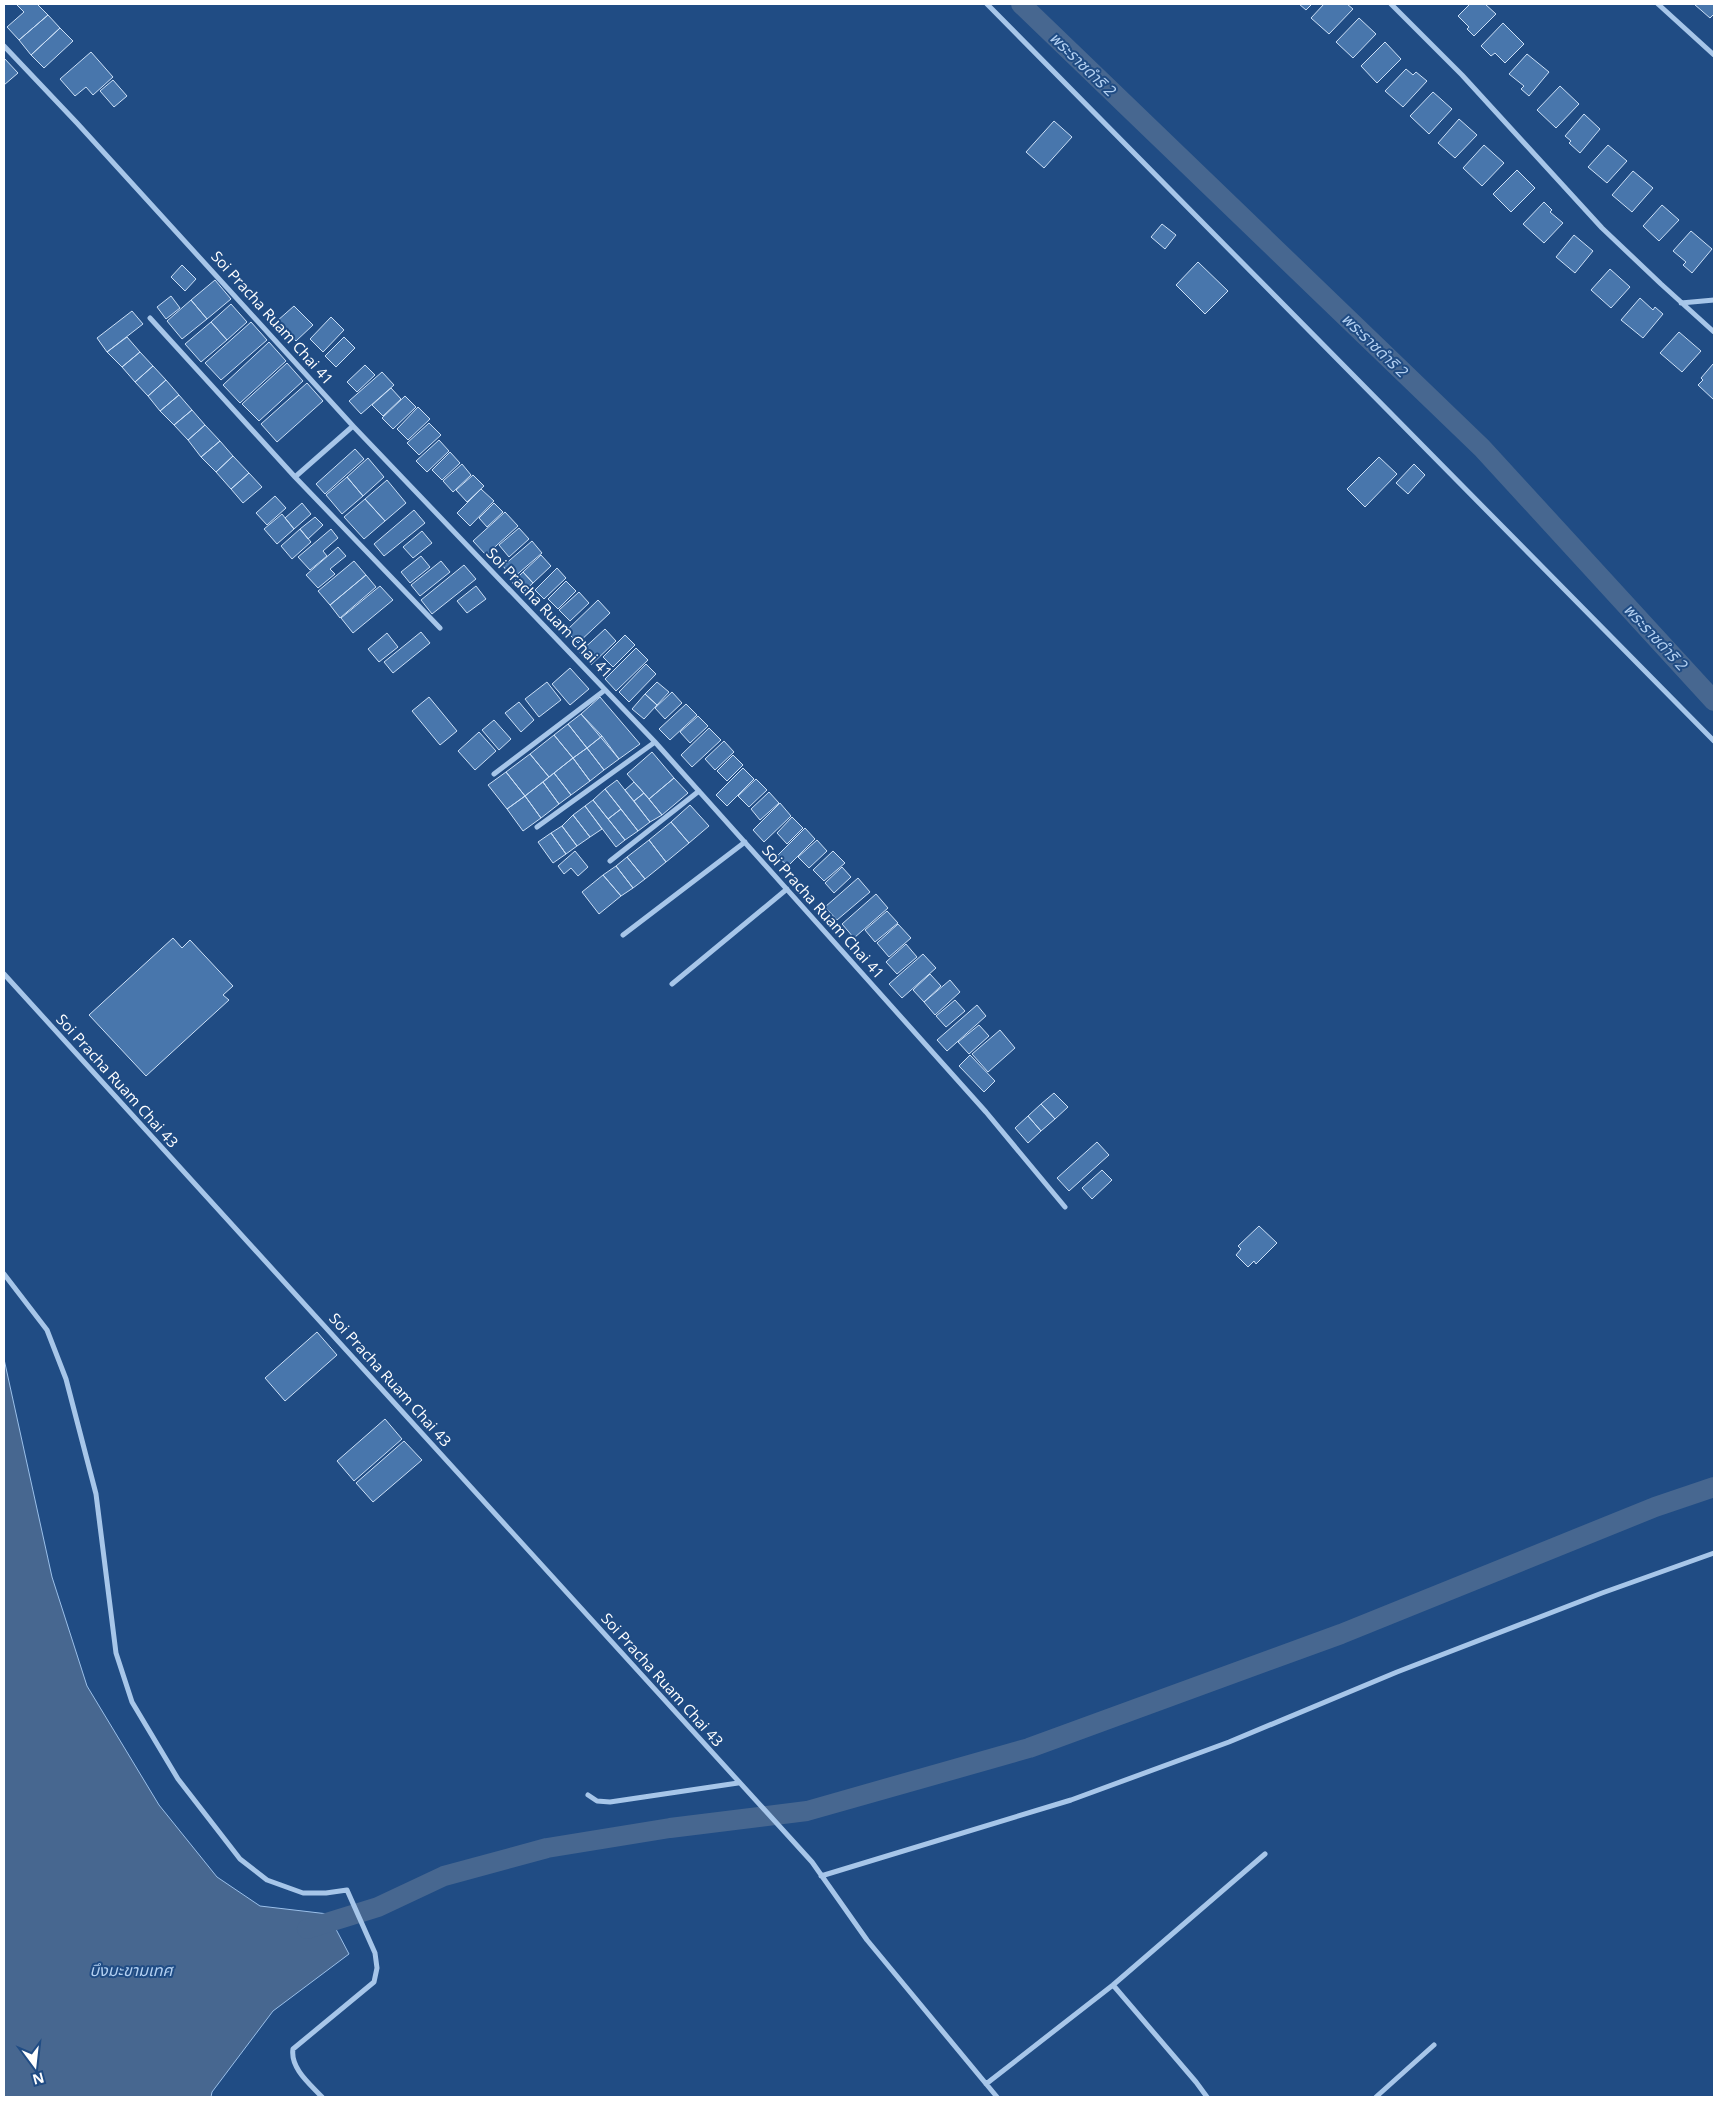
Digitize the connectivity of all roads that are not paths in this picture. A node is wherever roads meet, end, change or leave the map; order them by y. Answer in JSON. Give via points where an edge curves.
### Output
{"nodes":[{"id":1,"x":987,"y":4,"type":"edge"},
{"id":2,"x":1391,"y":4,"type":"edge"},
{"id":3,"x":1658,"y":4,"type":"edge"},
{"id":4,"x":4,"y":46,"type":"edge"},
{"id":5,"x":1714,"y":55,"type":"edge"},
{"id":6,"x":1714,"y":300,"type":"edge"},
{"id":7,"x":1681,"y":303,"type":"junction"},
{"id":8,"x":150,"y":318,"type":"dead end"},
{"id":9,"x":1714,"y":332,"type":"edge"},
{"id":10,"x":353,"y":426,"type":"junction"},
{"id":11,"x":295,"y":477,"type":"junction"},
{"id":12,"x":440,"y":628,"type":"dead end"},
{"id":13,"x":605,"y":690,"type":"junction"},
{"id":14,"x":1714,"y":741,"type":"edge"},
{"id":15,"x":656,"y":742,"type":"junction"},
{"id":16,"x":494,"y":774,"type":"dead end"},
{"id":17,"x":699,"y":791,"type":"junction"},
{"id":18,"x":537,"y":827,"type":"dead end"},
{"id":19,"x":745,"y":842,"type":"junction"},
{"id":20,"x":610,"y":861,"type":"dead end"},
{"id":21,"x":787,"y":889,"type":"junction"},
{"id":22,"x":623,"y":936,"type":"dead end"},
{"id":23,"x":4,"y":974,"type":"edge"},
{"id":24,"x":672,"y":984,"type":"dead end"},
{"id":25,"x":1065,"y":1207,"type":"dead end"},
{"id":26,"x":4,"y":1274,"type":"edge"},
{"id":27,"x":1714,"y":1553,"type":"edge"},
{"id":28,"x":738,"y":1783,"type":"junction"},
{"id":29,"x":588,"y":1795,"type":"dead end"},
{"id":30,"x":1265,"y":1854,"type":"dead end"},
{"id":31,"x":821,"y":1876,"type":"junction"},
{"id":32,"x":1113,"y":1985,"type":"junction"},
{"id":33,"x":1434,"y":2044,"type":"dead end"},
{"id":34,"x":986,"y":2084,"type":"junction"},
{"id":35,"x":322,"y":2097,"type":"edge"},
{"id":36,"x":997,"y":2097,"type":"edge"},
{"id":37,"x":1207,"y":2097,"type":"edge"},
{"id":38,"x":1376,"y":2097,"type":"edge"}],
"edges":[{"from":1,"to":14,"type":"street"},
{"from":2,"to":7,"type":"street","via":[[1602,228]]},
{"from":3,"to":5,"type":"street"},
{"from":4,"to":10,"type":"street","name":"Soi Pracha Ruam Chai 41"},
{"from":6,"to":7,"type":"street"},
{"from":7,"to":9,"type":"street"},
{"from":8,"to":11,"type":"street"},
{"from":10,"to":11,"type":"street"},
{"from":10,"to":13,"type":"street","name":"Soi Pracha Ruam Chai 41"},
{"from":11,"to":12,"type":"street"},
{"from":13,"to":15,"type":"street","name":"Soi Pracha Ruam Chai 41"},
{"from":13,"to":16,"type":"street"},
{"from":15,"to":17,"type":"street","name":"Soi Pracha Ruam Chai 41"},
{"from":15,"to":18,"type":"street"},
{"from":17,"to":19,"type":"street","name":"Soi Pracha Ruam Chai 41"},
{"from":17,"to":20,"type":"street"},
{"from":19,"to":21,"type":"street","name":"Soi Pracha Ruam Chai 41"},
{"from":19,"to":22,"type":"street"},
{"from":21,"to":24,"type":"street"},
{"from":21,"to":25,"type":"street","name":"Soi Pracha Ruam Chai 41","via":[[986,1112]]},
{"from":23,"to":28,"type":"street","name":"Soi Pracha Ruam Chai 43"},
{"from":26,"to":35,"type":"street","via":[[47,1330],[66,1379],[96,1494],[116,1653],[132,1702],[178,1779],[240,1859],[267,1880],[303,1893],[347,1890],[375,1954],[374,1982],[293,2049],[292,2057],[297,2068]]},
{"from":27,"to":31,"type":"street","via":[[1602,1593],[1397,1672],[1229,1742],[1071,1800]]},
{"from":28,"to":29,"type":"street","via":[[610,1802],[597,1801]]},
{"from":28,"to":31,"type":"street","name":"Soi Pracha Ruam Chai 43","via":[[812,1862]]},
{"from":30,"to":32,"type":"street"},
{"from":31,"to":34,"type":"street","name":"Soi Pracha Ruam Chai 43","via":[[867,1940]]},
{"from":32,"to":34,"type":"street"},
{"from":32,"to":37,"type":"street"},
{"from":33,"to":38,"type":"street"},
{"from":34,"to":36,"type":"street","name":"Soi Pracha Ruam Chai 43"}]}
